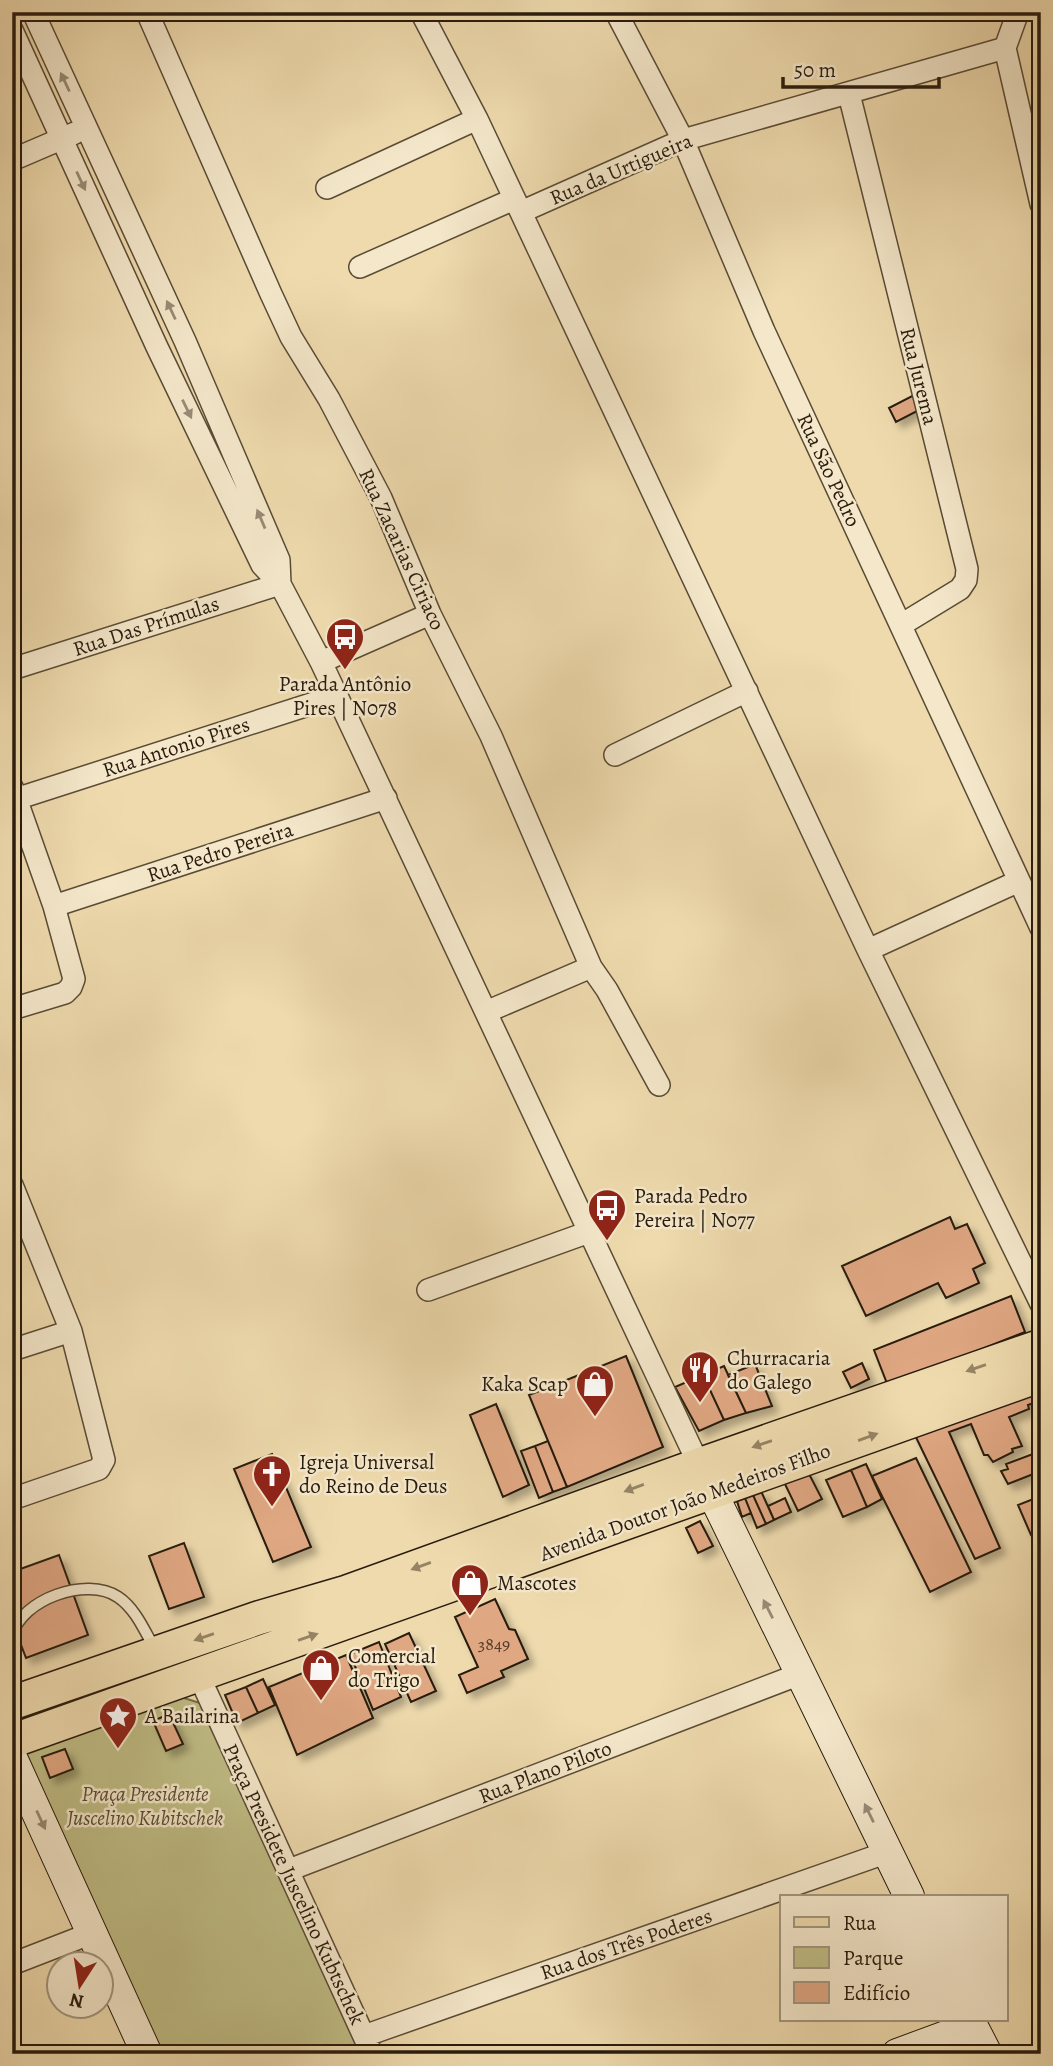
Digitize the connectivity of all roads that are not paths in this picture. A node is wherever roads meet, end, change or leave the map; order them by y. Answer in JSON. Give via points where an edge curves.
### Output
{"nodes":[{"id":1,"x":33,"y":12,"type":"edge"},
{"id":2,"x":147,"y":12,"type":"edge"},
{"id":3,"x":421,"y":12,"type":"edge"},
{"id":4,"x":1018,"y":12,"type":"edge"},
{"id":5,"x":625,"y":15,"type":"edge"},
{"id":6,"x":12,"y":30,"type":"edge"},
{"id":7,"x":1005,"y":48,"type":"junction"},
{"id":8,"x":849,"y":94,"type":"junction"},
{"id":9,"x":477,"y":119,"type":"junction"},
{"id":10,"x":87,"y":128,"type":"junction"},
{"id":11,"x":62,"y":138,"type":"junction"},
{"id":12,"x":683,"y":140,"type":"junction"},
{"id":13,"x":12,"y":159,"type":"edge"},
{"id":14,"x":327,"y":188,"type":"dead end"},
{"id":15,"x":1041,"y":204,"type":"edge"},
{"id":16,"x":518,"y":206,"type":"junction"},
{"id":17,"x":360,"y":267,"type":"dead end"},
{"id":18,"x":186,"y":341,"type":"junction"},
{"id":19,"x":160,"y":352,"type":"junction"},
{"id":20,"x":280,"y":584,"type":"junction"},
{"id":21,"x":430,"y":614,"type":"junction"},
{"id":22,"x":901,"y":625,"type":"junction"},
{"id":23,"x":321,"y":662,"type":"junction"},
{"id":24,"x":12,"y":669,"type":"edge"},
{"id":25,"x":747,"y":691,"type":"junction"},
{"id":26,"x":336,"y":696,"type":"junction"},
{"id":27,"x":615,"y":755,"type":"dead end"},
{"id":28,"x":14,"y":793,"type":"edge"},
{"id":29,"x":386,"y":798,"type":"junction"},
{"id":30,"x":1018,"y":881,"type":"junction"},
{"id":31,"x":54,"y":906,"type":"junction"},
{"id":32,"x":1041,"y":928,"type":"edge"},
{"id":33,"x":868,"y":950,"type":"junction"},
{"id":34,"x":591,"y":967,"type":"junction"},
{"id":35,"x":12,"y":1009,"type":"edge"},
{"id":36,"x":486,"y":1012,"type":"junction"},
{"id":37,"x":659,"y":1085,"type":"dead end"},
{"id":38,"x":12,"y":1185,"type":"edge"},
{"id":39,"x":17,"y":1207,"type":"edge"},
{"id":40,"x":589,"y":1232,"type":"junction"},
{"id":41,"x":428,"y":1290,"type":"dead end"},
{"id":42,"x":1041,"y":1304,"type":"edge"},
{"id":43,"x":71,"y":1331,"type":"junction"},
{"id":44,"x":1041,"y":1346,"type":"edge"},
{"id":45,"x":12,"y":1350,"type":"edge"},
{"id":46,"x":1041,"y":1375,"type":"edge"},
{"id":47,"x":705,"y":1479,"type":"junction"},
{"id":48,"x":12,"y":1499,"type":"edge"},
{"id":49,"x":258,"y":1618,"type":"junction"},
{"id":50,"x":12,"y":1636,"type":"edge"},
{"id":51,"x":158,"y":1653,"type":"junction"},
{"id":52,"x":115,"y":1668,"type":"junction"},
{"id":53,"x":800,"y":1674,"type":"junction"},
{"id":54,"x":199,"y":1676,"type":"junction"},
{"id":55,"x":12,"y":1703,"type":"edge"},
{"id":56,"x":12,"y":1719,"type":"edge"},
{"id":57,"x":12,"y":1741,"type":"edge"},
{"id":58,"x":12,"y":1758,"type":"edge"},
{"id":59,"x":888,"y":1852,"type":"junction"},
{"id":60,"x":289,"y":1870,"type":"junction"},
{"id":61,"x":909,"y":1895,"type":"edge"},
{"id":62,"x":92,"y":1933,"type":"junction"},
{"id":63,"x":12,"y":1964,"type":"edge"},
{"id":64,"x":971,"y":2022,"type":"edge"},
{"id":65,"x":368,"y":2045,"type":"edge"},
{"id":66,"x":147,"y":2054,"type":"edge"},
{"id":67,"x":897,"y":2054,"type":"edge"},
{"id":68,"x":987,"y":2054,"type":"edge"}],
"edges":[{"from":10,"to":1,"type":"street","one_way":true},
{"from":2,"to":21,"type":"street","name":"Rua Zacarias Ciriaco","via":[[271,294],[381,498]]},
{"from":3,"to":9,"type":"street"},
{"from":4,"to":7,"type":"street"},
{"from":5,"to":12,"type":"street","name":"Rua São Pedro"},
{"from":6,"to":11,"type":"street"},
{"from":7,"to":8,"type":"street","name":"Rua da Urtigueira"},
{"from":7,"to":15,"type":"street"},
{"from":8,"to":12,"type":"street","name":"Rua da Urtigueira"},
{"from":8,"to":22,"type":"street","name":"Rua Jurema","via":[[967,569],[960,589]]},
{"from":9,"to":14,"type":"street"},
{"from":9,"to":16,"type":"street"},
{"from":10,"to":11,"type":"street"},
{"from":18,"to":10,"type":"street","one_way":true},
{"from":11,"to":13,"type":"street"},
{"from":11,"to":19,"type":"street","one_way":true},
{"from":12,"to":16,"type":"street","name":"Rua da Urtigueira"},
{"from":12,"to":22,"type":"street","name":"Rua São Pedro","via":[[764,331]]},
{"from":16,"to":17,"type":"street","name":"Rua da Urtigueira"},
{"from":16,"to":25,"type":"street"},
{"from":18,"to":19,"type":"street"},
{"from":20,"to":18,"type":"street","one_way":true,"via":[[279,561]]},
{"from":19,"to":20,"type":"street","one_way":true,"via":[[262,565]]},
{"from":20,"to":23,"type":"street"},
{"from":20,"to":24,"type":"street","name":"Rua Das Prímulas"},
{"from":21,"to":23,"type":"street"},
{"from":21,"to":34,"type":"street","name":"Rua Zacarias Ciriaco","via":[[491,736]]},
{"from":22,"to":30,"type":"street","name":"Rua São Pedro"},
{"from":23,"to":26,"type":"street"},
{"from":25,"to":27,"type":"street"},
{"from":25,"to":33,"type":"street"},
{"from":26,"to":28,"type":"street","name":"Rua Antonio Pires"},
{"from":26,"to":29,"type":"street"},
{"from":28,"to":31,"type":"street"},
{"from":29,"to":31,"type":"street","name":"Rua Pedro Pereira"},
{"from":29,"to":36,"type":"street"},
{"from":30,"to":32,"type":"street","name":"Rua São Pedro"},
{"from":30,"to":33,"type":"street"},
{"from":31,"to":35,"type":"street","via":[[74,972],[71,987],[65,993]]},
{"from":33,"to":42,"type":"street"},
{"from":34,"to":36,"type":"street"},
{"from":34,"to":37,"type":"street","name":"Rua Zacarias Ciriaco"},
{"from":36,"to":40,"type":"street"},
{"from":38,"to":39,"type":"street"},
{"from":39,"to":43,"type":"street"},
{"from":40,"to":41,"type":"street"},
{"from":40,"to":47,"type":"street"},
{"from":43,"to":45,"type":"street"},
{"from":43,"to":48,"type":"street","via":[[104,1460],[99,1469]]},
{"from":44,"to":47,"type":"main road","name":"Avenida Doutor João Medeiros Filho","one_way":true},
{"from":47,"to":46,"type":"main road","name":"Avenida Doutor João Medeiros Filho","one_way":true},
{"from":47,"to":49,"type":"main road","name":"Avenida Doutor João Medeiros Filho","one_way":true},
{"from":53,"to":47,"type":"main road","one_way":true},
{"from":54,"to":47,"type":"main road","name":"Avenida Doutor João Medeiros Filho","one_way":true},
{"from":49,"to":51,"type":"main road","name":"Avenida Doutor João Medeiros Filho","one_way":true},
{"from":49,"to":54,"type":"main road","via":[[263,1632],[260,1641],[215,1660]]},
{"from":50,"to":51,"type":"lane","via":[[24,1614],[37,1603],[76,1590],[97,1589],[130,1606]]},
{"from":51,"to":52,"type":"main road","name":"Avenida Doutor João Medeiros Filho"},
{"from":52,"to":55,"type":"main road","name":"Avenida Doutor João Medeiros Filho"},
{"from":52,"to":56,"type":"main road","via":[[72,1696]]},
{"from":59,"to":53,"type":"main road","one_way":true},
{"from":53,"to":60,"type":"street","name":"Rua Plano Piloto"},
{"from":54,"to":57,"type":"main road","name":"Avenida Doutor João Medeiros Filho"},
{"from":54,"to":60,"type":"street","name":"Praça Presidete Juscelino Kubtschek"},
{"from":58,"to":62,"type":"main road","one_way":true},
{"from":59,"to":61,"type":"main road"},
{"from":59,"to":65,"type":"street","name":"Rua dos Três Poderes"},
{"from":60,"to":65,"type":"street","name":"Praça Presidete Juscelino Kubtschek"},
{"from":62,"to":63,"type":"street"},
{"from":62,"to":66,"type":"main road"},
{"from":64,"to":67,"type":"main road"},
{"from":64,"to":68,"type":"main road"}]}
